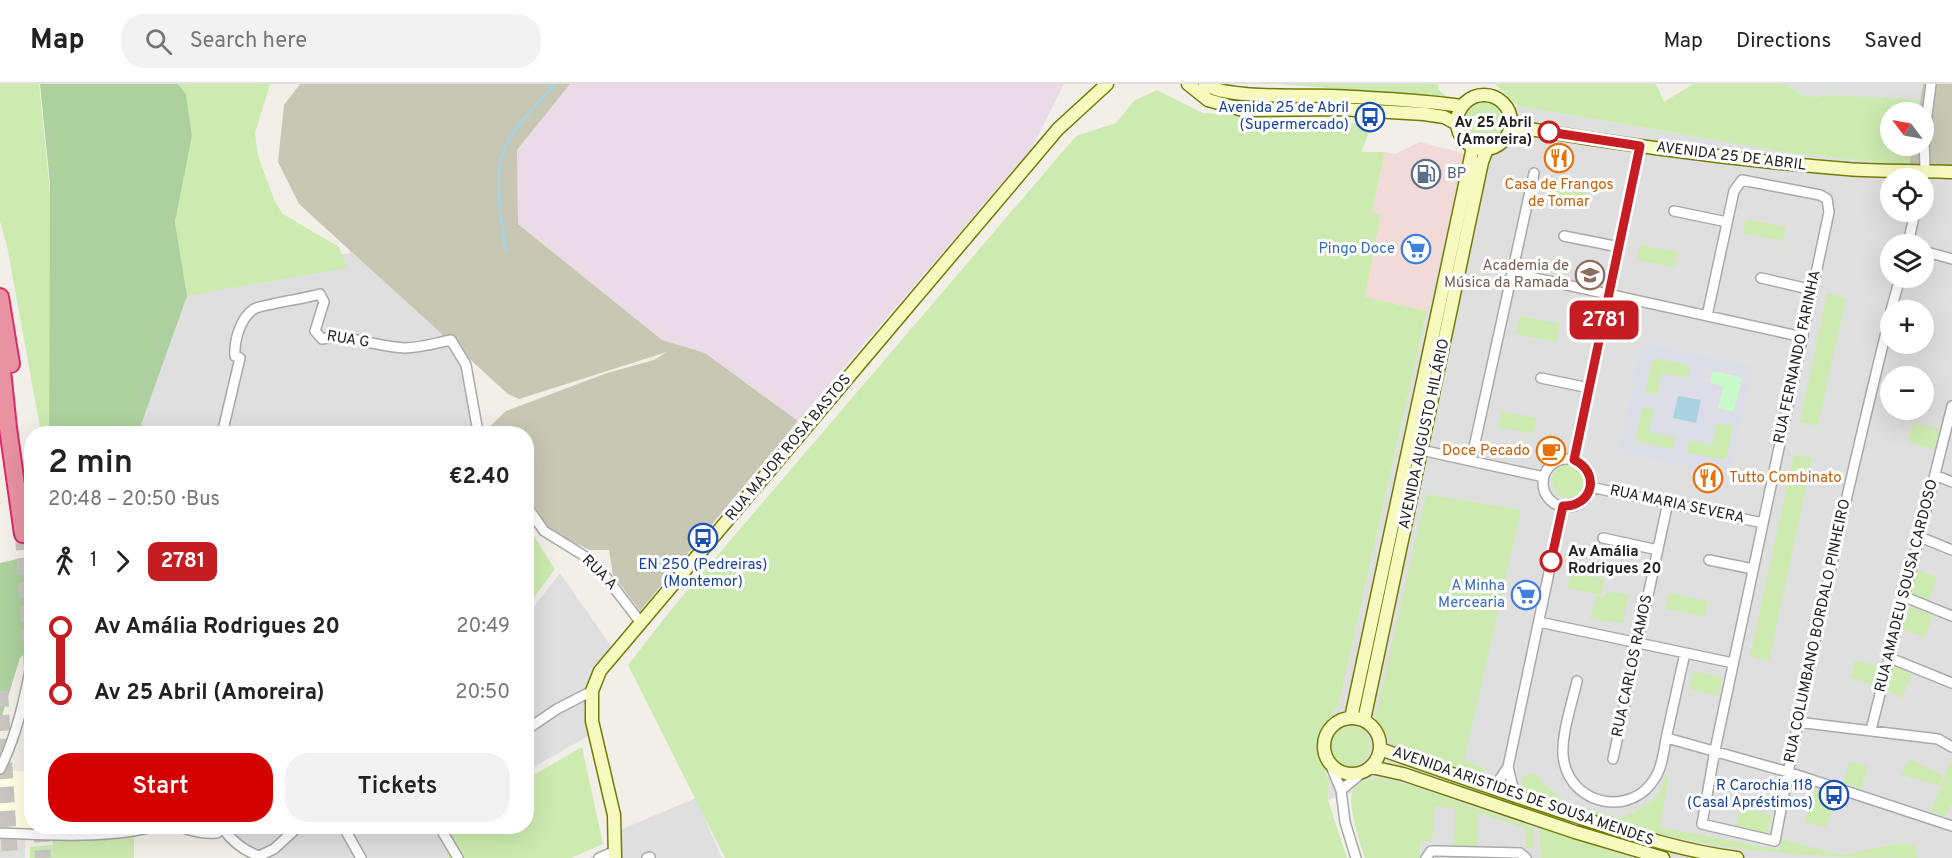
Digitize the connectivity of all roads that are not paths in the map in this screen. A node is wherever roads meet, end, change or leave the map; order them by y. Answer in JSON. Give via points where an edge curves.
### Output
{"nodes":[{"id":1,"x":1107,"y":84,"type":"edge"},
{"id":2,"x":1188,"y":84,"type":"edge"},
{"id":3,"x":1204,"y":84,"type":"edge"},
{"id":4,"x":1242,"y":84,"type":"edge"},
{"id":5,"x":1931,"y":84,"type":"edge"},
{"id":6,"x":1262,"y":96,"type":"junction"},
{"id":7,"x":1461,"y":106,"type":"junction"},
{"id":8,"x":1457,"y":124,"type":"junction"},
{"id":9,"x":1510,"y":126,"type":"junction"},
{"id":10,"x":1640,"y":146,"type":"junction"},
{"id":11,"x":1473,"y":147,"type":"junction"},
{"id":12,"x":1487,"y":149,"type":"junction"},
{"id":13,"x":1924,"y":168,"type":"edge"},
{"id":14,"x":1880,"y":172,"type":"edge"},
{"id":15,"x":1952,"y":172,"type":"edge"},
{"id":16,"x":1534,"y":173,"type":"dead end"},
{"id":17,"x":1934,"y":174,"type":"edge"},
{"id":18,"x":1674,"y":211,"type":"dead end"},
{"id":19,"x":1727,"y":222,"type":"junction"},
{"id":20,"x":1564,"y":236,"type":"dead end"},
{"id":21,"x":1619,"y":247,"type":"junction"},
{"id":22,"x":1934,"y":254,"type":"edge"},
{"id":23,"x":1952,"y":259,"type":"edge"},
{"id":24,"x":1512,"y":273,"type":"junction"},
{"id":25,"x":1761,"y":279,"type":"dead end"},
{"id":26,"x":1813,"y":290,"type":"junction"},
{"id":27,"x":1609,"y":294,"type":"junction"},
{"id":28,"x":0,"y":297,"type":"edge"},
{"id":29,"x":1707,"y":316,"type":"junction"},
{"id":30,"x":1803,"y":337,"type":"junction"},
{"id":31,"x":0,"y":351,"type":"edge"},
{"id":32,"x":1880,"y":354,"type":"edge"},
{"id":33,"x":1541,"y":378,"type":"dead end"},
{"id":34,"x":1589,"y":388,"type":"junction"},
{"id":35,"x":1951,"y":412,"type":"edge"},
{"id":36,"x":224,"y":426,"type":"edge"},
{"id":37,"x":478,"y":426,"type":"edge"},
{"id":38,"x":11,"y":443,"type":"junction"},
{"id":39,"x":1421,"y":450,"type":"junction"},
{"id":40,"x":1574,"y":460,"type":"junction"},
{"id":41,"x":1472,"y":461,"type":"junction"},
{"id":42,"x":1935,"y":475,"type":"junction"},
{"id":43,"x":1544,"y":477,"type":"junction"},
{"id":44,"x":1952,"y":482,"type":"edge"},
{"id":45,"x":1590,"y":487,"type":"junction"},
{"id":46,"x":1668,"y":502,"type":"junction"},
{"id":47,"x":1563,"y":506,"type":"junction"},
{"id":48,"x":534,"y":517,"type":"edge"},
{"id":49,"x":1763,"y":523,"type":"junction"},
{"id":50,"x":23,"y":534,"type":"tunnel mouth"},
{"id":51,"x":1920,"y":537,"type":"junction"},
{"id":52,"x":1603,"y":538,"type":"dead end"},
{"id":53,"x":1658,"y":550,"type":"junction"},
{"id":54,"x":1952,"y":550,"type":"edge"},
{"id":55,"x":1709,"y":560,"type":"dead end"},
{"id":56,"x":1753,"y":569,"type":"junction"},
{"id":57,"x":1905,"y":597,"type":"junction"},
{"id":58,"x":1952,"y":616,"type":"edge"},
{"id":59,"x":1539,"y":622,"type":"junction"},
{"id":60,"x":641,"y":623,"type":"junction"},
{"id":61,"x":1638,"y":643,"type":"junction"},
{"id":62,"x":1684,"y":653,"type":"junction"},
{"id":63,"x":1890,"y":658,"type":"junction"},
{"id":64,"x":1733,"y":663,"type":"junction"},
{"id":65,"x":1577,"y":681,"type":"dead end"},
{"id":66,"x":1952,"y":683,"type":"edge"},
{"id":67,"x":592,"y":691,"type":"junction"},
{"id":68,"x":24,"y":712,"type":"edge"},
{"id":69,"x":1351,"y":718,"type":"junction"},
{"id":70,"x":1364,"y":720,"type":"junction"},
{"id":71,"x":1797,"y":722,"type":"junction"},
{"id":72,"x":534,"y":725,"type":"edge"},
{"id":73,"x":1870,"y":730,"type":"junction"},
{"id":74,"x":1666,"y":738,"type":"junction"},
{"id":75,"x":1952,"y":747,"type":"edge"},
{"id":76,"x":1380,"y":749,"type":"junction"},
{"id":77,"x":1715,"y":750,"type":"junction"},
{"id":78,"x":1328,"y":759,"type":"junction"},
{"id":79,"x":1613,"y":759,"type":"dead end"},
{"id":80,"x":1508,"y":767,"type":"junction"},
{"id":81,"x":0,"y":769,"type":"edge"},
{"id":82,"x":1367,"y":769,"type":"junction"},
{"id":83,"x":1788,"y":772,"type":"junction"},
{"id":84,"x":1493,"y":789,"type":"junction"},
{"id":85,"x":1341,"y":790,"type":"junction"},
{"id":86,"x":1515,"y":796,"type":"junction"},
{"id":87,"x":1952,"y":826,"type":"edge"},
{"id":88,"x":0,"y":833,"type":"edge"},
{"id":89,"x":24,"y":834,"type":"edge"},
{"id":90,"x":29,"y":834,"type":"edge"},
{"id":91,"x":97,"y":834,"type":"edge"},
{"id":92,"x":227,"y":834,"type":"edge"},
{"id":93,"x":293,"y":834,"type":"edge"},
{"id":94,"x":348,"y":834,"type":"edge"},
{"id":95,"x":444,"y":834,"type":"edge"},
{"id":96,"x":277,"y":854,"type":"edge"},
{"id":97,"x":615,"y":854,"type":"edge"},
{"id":98,"x":361,"y":858,"type":"edge"},
{"id":99,"x":458,"y":858,"type":"edge"},
{"id":100,"x":599,"y":858,"type":"edge"},
{"id":101,"x":1356,"y":858,"type":"edge"},
{"id":102,"x":1426,"y":858,"type":"edge"},
{"id":103,"x":1526,"y":858,"type":"edge"},
{"id":104,"x":1663,"y":858,"type":"edge"},
{"id":105,"x":1737,"y":858,"type":"edge"}],
"edges":[{"from":1,"to":60,"type":"main road","name":"RUA MAJOR ROSA BASTOS","via":[[1058,129]]},
{"from":2,"to":8,"type":"main road","via":[[1208,100],[1243,110],[1340,109],[1424,114]]},
{"from":3,"to":6,"type":"main road"},
{"from":4,"to":6,"type":"main road"},
{"from":5,"to":13,"type":"street"},
{"from":6,"to":7,"type":"main road","via":[[1391,99]]},
{"from":7,"to":8,"type":"main road"},
{"from":7,"to":9,"type":"main road","via":[[1476,95],[1494,96],[1508,108]]},
{"from":8,"to":11,"type":"main road","via":[[1462,138]]},
{"from":9,"to":10,"type":"main road","name":"AVENIDA 25 DE ABRIL"},
{"from":9,"to":12,"type":"main road","via":[[1503,141]]},
{"from":10,"to":14,"type":"main road","name":"AVENIDA 25 DE ABRIL"},
{"from":10,"to":21,"type":"street"},
{"from":11,"to":12,"type":"main road"},
{"from":11,"to":69,"type":"main road","name":"AVENIDA AUGUSTO HILÁRIO"},
{"from":12,"to":39,"type":"main road","name":"AVENIDA AUGUSTO HILÁRIO"},
{"from":15,"to":17,"type":"main road","name":"AVENIDA 25 DE ABRIL"},
{"from":16,"to":24,"type":"street"},
{"from":18,"to":19,"type":"street"},
{"from":19,"to":26,"type":"street","name":"RUA FERNANDO FARINHA","via":[[1734,191],[1742,180],[1827,199],[1829,212]]},
{"from":19,"to":29,"type":"street","name":"RUA FERNANDO FARINHA"},
{"from":20,"to":21,"type":"street"},
{"from":21,"to":27,"type":"street"},
{"from":22,"to":23,"type":"street"},
{"from":24,"to":27,"type":"street"},
{"from":24,"to":41,"type":"street"},
{"from":25,"to":26,"type":"street"},
{"from":26,"to":30,"type":"street","name":"RUA FERNANDO FARINHA"},
{"from":27,"to":29,"type":"street"},
{"from":27,"to":34,"type":"street"},
{"from":28,"to":38,"type":"highway","via":[[11,360]]},
{"from":29,"to":30,"type":"street"},
{"from":30,"to":49,"type":"street","name":"RUA FERNANDO FARINHA"},
{"from":31,"to":38,"type":"highway"},
{"from":32,"to":71,"type":"street","name":"RUA COLUMBANO BORDALO PINHEIRO"},
{"from":33,"to":34,"type":"street"},
{"from":34,"to":40,"type":"street"},
{"from":35,"to":42,"type":"street","name":"RUA AMADEU SOUSA CARDOSO"},
{"from":36,"to":37,"type":"street","name":"RUA G","via":[[240,358],[235,356],[234,346],[238,332],[255,308],[320,294],[324,302],[315,331],[322,339],[337,336],[407,348],[451,340],[466,365]]},
{"from":38,"to":50,"type":"highway"},
{"from":39,"to":41,"type":"street"},
{"from":39,"to":70,"type":"main road","name":"AVENIDA AUGUSTO HILÁRIO"},
{"from":40,"to":43,"type":"street","via":[[1558,460]]},
{"from":40,"to":45,"type":"street","via":[[1585,467]]},
{"from":41,"to":43,"type":"street"},
{"from":42,"to":44,"type":"street"},
{"from":42,"to":51,"type":"street","name":"RUA AMADEU SOUSA CARDOSO"},
{"from":43,"to":47,"type":"street","via":[[1547,496]]},
{"from":45,"to":46,"type":"street","name":"RUA MARIA SEVERA"},
{"from":45,"to":47,"type":"street","via":[[1584,500]]},
{"from":46,"to":49,"type":"street","name":"RUA MARIA SEVERA"},
{"from":46,"to":53,"type":"street","name":"RUA CARLOS RAMOS"},
{"from":47,"to":59,"type":"street"},
{"from":48,"to":60,"type":"street","name":"RUA A","via":[[544,531],[586,557],[602,572]]},
{"from":49,"to":56,"type":"street","name":"RUA FERNANDO FARINHA"},
{"from":51,"to":54,"type":"street"},
{"from":51,"to":57,"type":"street","name":"RUA AMADEU SOUSA CARDOSO"},
{"from":52,"to":53,"type":"street"},
{"from":53,"to":61,"type":"street","name":"RUA CARLOS RAMOS"},
{"from":55,"to":56,"type":"street"},
{"from":56,"to":64,"type":"street","name":"RUA FERNANDO FARINHA"},
{"from":57,"to":58,"type":"street"},
{"from":57,"to":63,"type":"street","name":"RUA AMADEU SOUSA CARDOSO"},
{"from":59,"to":61,"type":"street"},
{"from":59,"to":80,"type":"street"},
{"from":60,"to":67,"type":"main road","name":"RUA MAJOR ROSA BASTOS","via":[[600,671]]},
{"from":61,"to":62,"type":"street"},
{"from":61,"to":79,"type":"street","name":"RUA CARLOS RAMOS"},
{"from":62,"to":64,"type":"street"},
{"from":62,"to":74,"type":"street"},
{"from":63,"to":66,"type":"street"},
{"from":63,"to":73,"type":"street","name":"RUA AMADEU SOUSA CARDOSO"},
{"from":64,"to":77,"type":"street","name":"RUA FERNANDO FARINHA"},
{"from":65,"to":74,"type":"street","via":[[1563,760],[1570,779],[1585,795],[1610,803],[1640,795],[1656,777]]},
{"from":67,"to":72,"type":"street"},
{"from":67,"to":97,"type":"main road","name":"RUA MAJOR ROSA BASTOS","via":[[592,721],[614,816]]},
{"from":68,"to":81,"type":"street"},
{"from":69,"to":70,"type":"main road"},
{"from":69,"to":78,"type":"main road","via":[[1330,730],[1324,746]]},
{"from":70,"to":76,"type":"main road","via":[[1377,732]]},
{"from":71,"to":73,"type":"street"},
{"from":71,"to":83,"type":"street","name":"RUA COLUMBANO BORDALO PINHEIRO"},
{"from":73,"to":75,"type":"street","via":[[1938,739]]},
{"from":74,"to":77,"type":"street"},
{"from":76,"to":82,"type":"main road","via":[[1376,761]]},
{"from":76,"to":84,"type":"main road","name":"AVENIDA ARISTIDES DE SOUSA MENDES"},
{"from":77,"to":83,"type":"street"},
{"from":77,"to":83,"type":"street","name":"RUA COLUMBANO BORDALO PINHEIRO","via":[[1702,825],[1775,841]]},
{"from":78,"to":82,"type":"main road","via":[[1347,773]]},
{"from":78,"to":85,"type":"street"},
{"from":80,"to":84,"type":"street"},
{"from":80,"to":86,"type":"street"},
{"from":82,"to":85,"type":"street"},
{"from":82,"to":104,"type":"main road","name":"AVENIDA ARISTIDES DE SOUSA MENDES","via":[[1403,774]]},
{"from":83,"to":87,"type":"street"},
{"from":84,"to":86,"type":"main road","name":"AVENIDA ARISTIDES DE SOUSA MENDES"},
{"from":85,"to":101,"type":"street"},
{"from":86,"to":105,"type":"main road","name":"AVENIDA ARISTIDES DE SOUSA MENDES","via":[[1652,841]]},
{"from":88,"to":89,"type":"street"},
{"from":90,"to":91,"type":"street"},
{"from":92,"to":96,"type":"street","via":[[249,853]]},
{"from":93,"to":96,"type":"street"},
{"from":94,"to":98,"type":"street"},
{"from":95,"to":99,"type":"street"},
{"from":97,"to":100,"type":"street"},
{"from":102,"to":103,"type":"street","via":[[1431,851],[1438,850],[1520,853]]}]}
